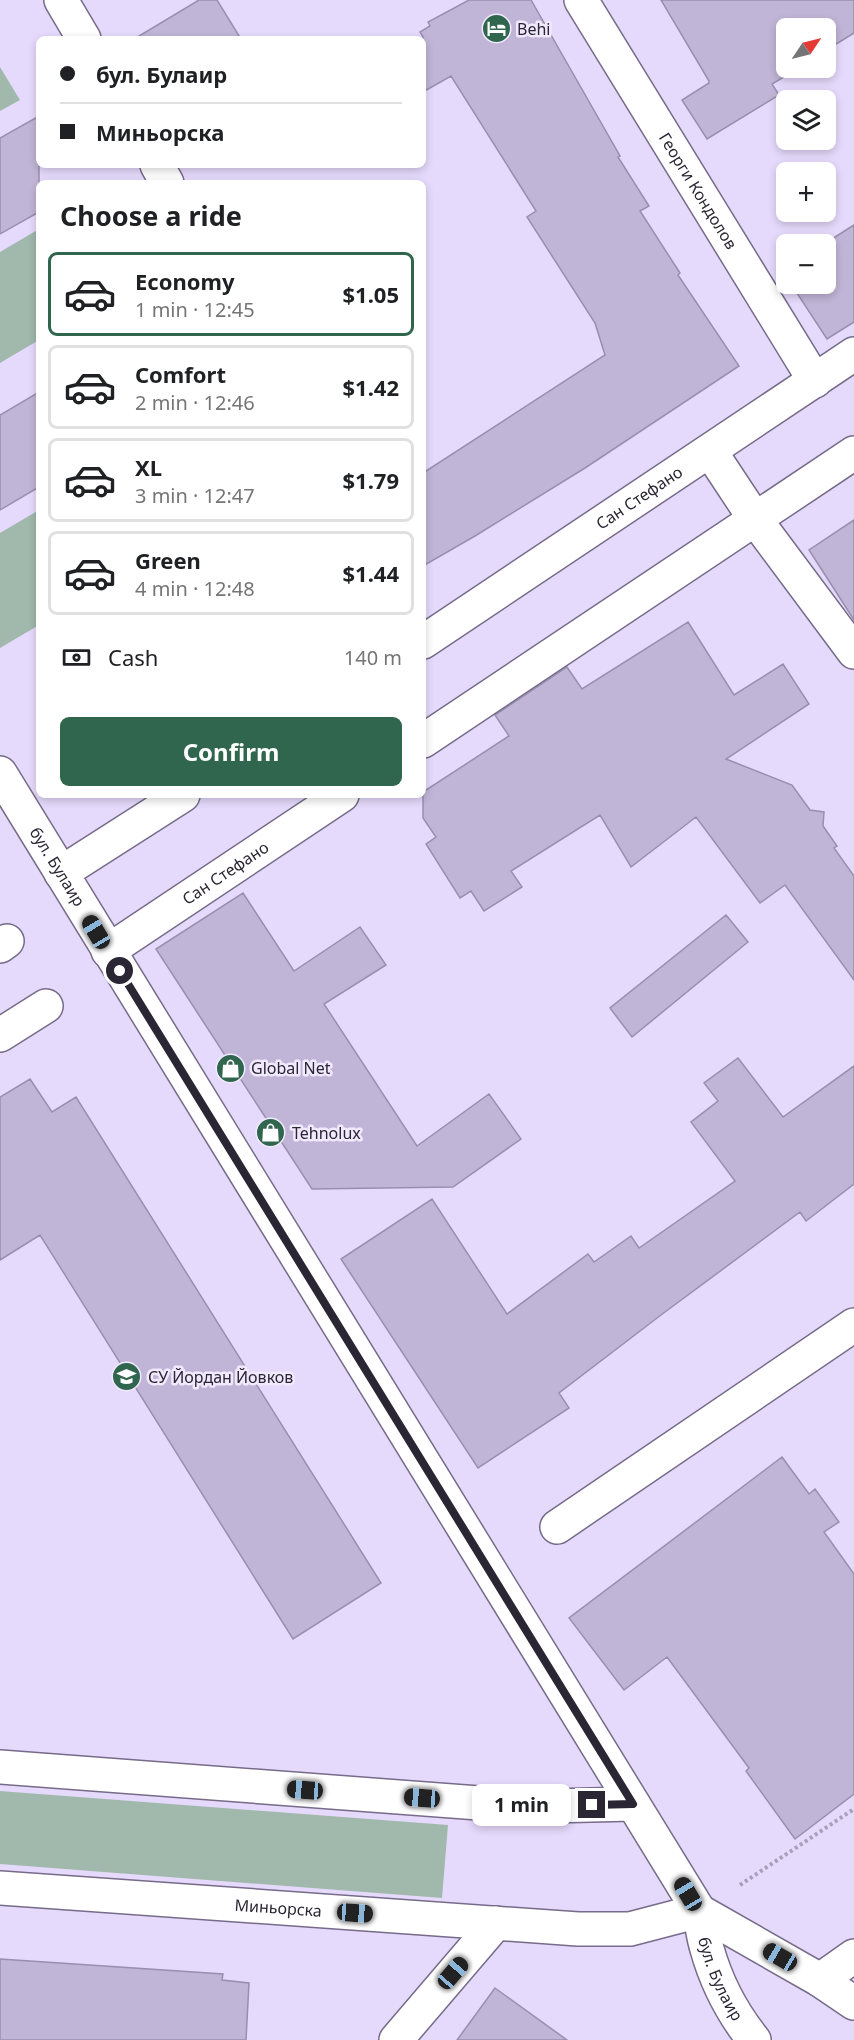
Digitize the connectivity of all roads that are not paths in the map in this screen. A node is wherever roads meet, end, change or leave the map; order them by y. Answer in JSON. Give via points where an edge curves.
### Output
{"nodes":[{"id":1,"x":61,"y":0,"type":"edge"},
{"id":2,"x":581,"y":0,"type":"edge"},
{"id":3,"x":82,"y":36,"type":"edge"},
{"id":4,"x":854,"y":354,"type":"edge"},
{"id":5,"x":815,"y":381,"type":"junction"},
{"id":6,"x":710,"y":451,"type":"junction"},
{"id":7,"x":854,"y":453,"type":"edge"},
{"id":8,"x":754,"y":519,"type":"junction"},
{"id":9,"x":426,"y":634,"type":"edge"},
{"id":10,"x":854,"y":652,"type":"edge"},
{"id":11,"x":426,"y":739,"type":"edge"},
{"id":12,"x":0,"y":773,"type":"edge"},
{"id":13,"x":178,"y":798,"type":"edge"},
{"id":14,"x":338,"y":798,"type":"edge"},
{"id":15,"x":61,"y":873,"type":"junction"},
{"id":16,"x":108,"y":951,"type":"junction"},
{"id":17,"x":46,"y":1006,"type":"dead end"},
{"id":18,"x":0,"y":1035,"type":"edge"},
{"id":19,"x":854,"y":1325,"type":"edge"},
{"id":20,"x":557,"y":1527,"type":"dead end"},
{"id":21,"x":0,"y":1767,"type":"edge"},
{"id":22,"x":633,"y":1804,"type":"junction"},
{"id":23,"x":0,"y":1888,"type":"edge"},
{"id":24,"x":699,"y":1911,"type":"junction"},
{"id":25,"x":496,"y":1923,"type":"junction"},
{"id":26,"x":854,"y":1956,"type":"edge"},
{"id":27,"x":820,"y":1980,"type":"junction"},
{"id":28,"x":854,"y":2003,"type":"edge"},
{"id":29,"x":396,"y":2040,"type":"edge"},
{"id":30,"x":754,"y":2040,"type":"edge"}],
"edges":[{"from":1,"to":3,"type":"main road"},
{"from":2,"to":5,"type":"main road","name":"Георги Кондолов"},
{"from":4,"to":5,"type":"main road","name":"Сан Стефано"},
{"from":5,"to":6,"type":"main road","name":"Сан Стефано"},
{"from":6,"to":8,"type":"main road"},
{"from":6,"to":9,"type":"main road","name":"Сан Стефано"},
{"from":7,"to":8,"type":"main road"},
{"from":8,"to":10,"type":"main road"},
{"from":8,"to":11,"type":"main road"},
{"from":12,"to":15,"type":"main road","name":"бул. Булаир"},
{"from":13,"to":15,"type":"main road"},
{"from":14,"to":16,"type":"main road","name":"Сан Стефано"},
{"from":15,"to":16,"type":"main road","name":"бул. Булаир"},
{"from":16,"to":22,"type":"main road","name":"бул. Булаир"},
{"from":17,"to":18,"type":"main road"},
{"from":19,"to":20,"type":"main road"},
{"from":21,"to":22,"type":"main road","via":[[492,1804]]},
{"from":22,"to":24,"type":"main road","name":"бул. Булаир"},
{"from":23,"to":25,"type":"main road","name":"Миньорска"},
{"from":24,"to":25,"type":"main road","name":"Миньорска","via":[[630,1929]]},
{"from":24,"to":27,"type":"main road","name":"бул. Булаир"},
{"from":24,"to":30,"type":"main road","name":"бул. Булаир","via":[[718,1980]]},
{"from":25,"to":29,"type":"main road"},
{"from":26,"to":27,"type":"main road"},
{"from":27,"to":28,"type":"main road","name":"бул. Булаир"}]}
